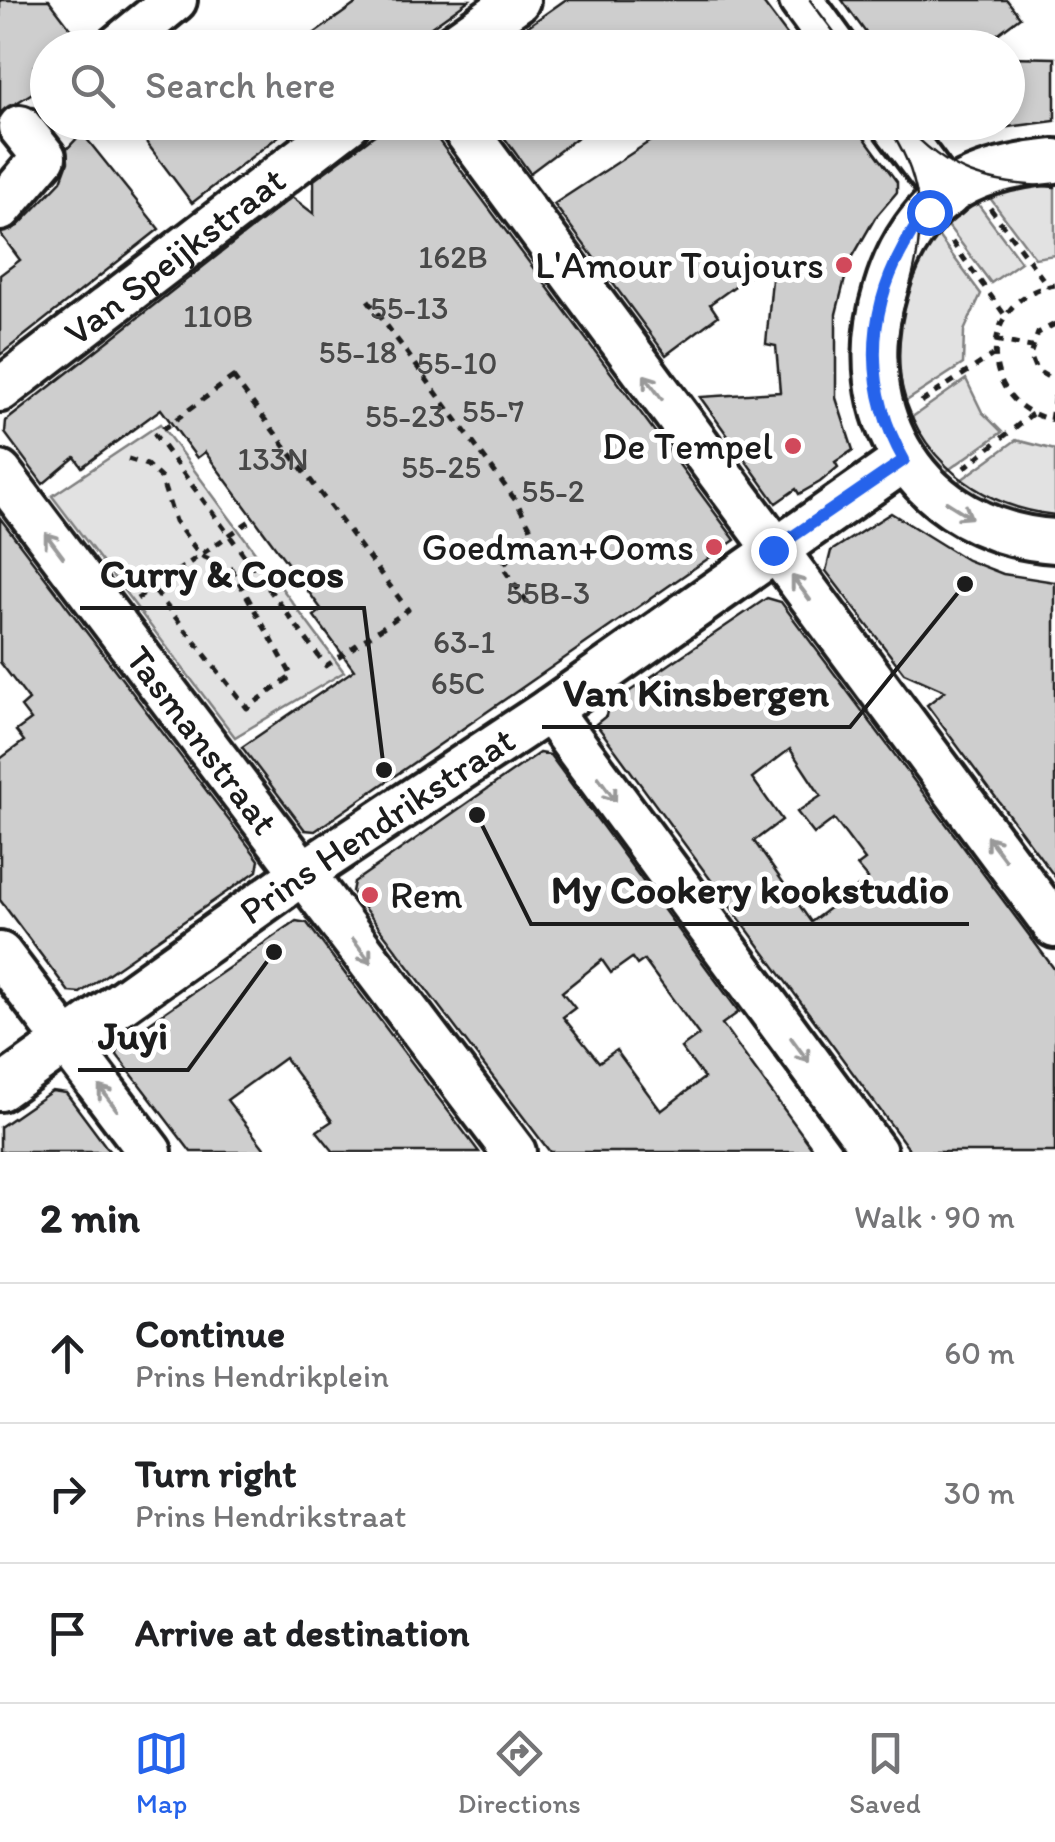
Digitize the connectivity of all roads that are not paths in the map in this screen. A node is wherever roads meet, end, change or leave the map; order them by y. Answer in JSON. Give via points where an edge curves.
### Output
{"nodes":[{"id":1,"x":175,"y":0,"type":"edge"},
{"id":2,"x":518,"y":0,"type":"edge"},
{"id":3,"x":800,"y":0,"type":"edge"},
{"id":4,"x":138,"y":30,"type":"edge"},
{"id":5,"x":476,"y":30,"type":"edge"},
{"id":6,"x":822,"y":30,"type":"edge"},
{"id":7,"x":20,"y":127,"type":"dead end"},
{"id":8,"x":30,"y":140,"type":"edge"},
{"id":9,"x":30,"y":140,"type":"edge"},
{"id":10,"x":326,"y":140,"type":"edge"},
{"id":11,"x":472,"y":140,"type":"edge"},
{"id":12,"x":906,"y":140,"type":"edge"},
{"id":13,"x":1055,"y":161,"type":"edge"},
{"id":14,"x":949,"y":196,"type":"junction"},
{"id":15,"x":0,"y":208,"type":"edge"},
{"id":16,"x":0,"y":390,"type":"edge"},
{"id":17,"x":895,"y":443,"type":"junction"},
{"id":18,"x":0,"y":473,"type":"edge"},
{"id":19,"x":1055,"y":541,"type":"edge"},
{"id":20,"x":773,"y":550,"type":"junction"},
{"id":21,"x":550,"y":710,"type":"junction"},
{"id":22,"x":304,"y":873,"type":"junction"},
{"id":23,"x":1055,"y":926,"type":"edge"},
{"id":24,"x":0,"y":954,"type":"edge"},
{"id":25,"x":66,"y":1044,"type":"junction"},
{"id":26,"x":0,"y":1089,"type":"edge"},
{"id":27,"x":150,"y":1152,"type":"edge"},
{"id":28,"x":514,"y":1152,"type":"edge"},
{"id":29,"x":876,"y":1152,"type":"edge"}],
"edges":[{"from":1,"to":4,"type":"street"},
{"from":2,"to":5,"type":"street"},
{"from":3,"to":6,"type":"street"},
{"from":7,"to":8,"type":"street"},
{"from":9,"to":15,"type":"street","via":[[44,157]]},
{"from":10,"to":16,"type":"street","name":"Van Speijkstraat"},
{"from":20,"to":11,"type":"street","one_way":true},
{"from":12,"to":14,"type":"street"},
{"from":13,"to":14,"type":"street","via":[[1014,166]]},
{"from":14,"to":17,"type":"street","via":[[891,270],[877,317],[874,356]]},
{"from":17,"to":19,"type":"street","one_way":true,"via":[[933,492],[959,512],[993,529]]},
{"from":17,"to":20,"type":"street","name":"Prins Hendrikstraat"},
{"from":22,"to":18,"type":"street","name":"Tasmanstraat","one_way":true},
{"from":20,"to":21,"type":"street","name":"Prins Hendrikstraat"},
{"from":23,"to":20,"type":"street","one_way":true},
{"from":21,"to":22,"type":"street","name":"Prins Hendrikstraat"},
{"from":21,"to":29,"type":"street","one_way":true},
{"from":22,"to":25,"type":"street","name":"Prins Hendrikstraat"},
{"from":22,"to":28,"type":"street","name":"Tasmanstraat","one_way":true},
{"from":24,"to":25,"type":"street"},
{"from":25,"to":26,"type":"street","name":"Prins Hendrikstraat"},
{"from":27,"to":25,"type":"street","one_way":true}]}
